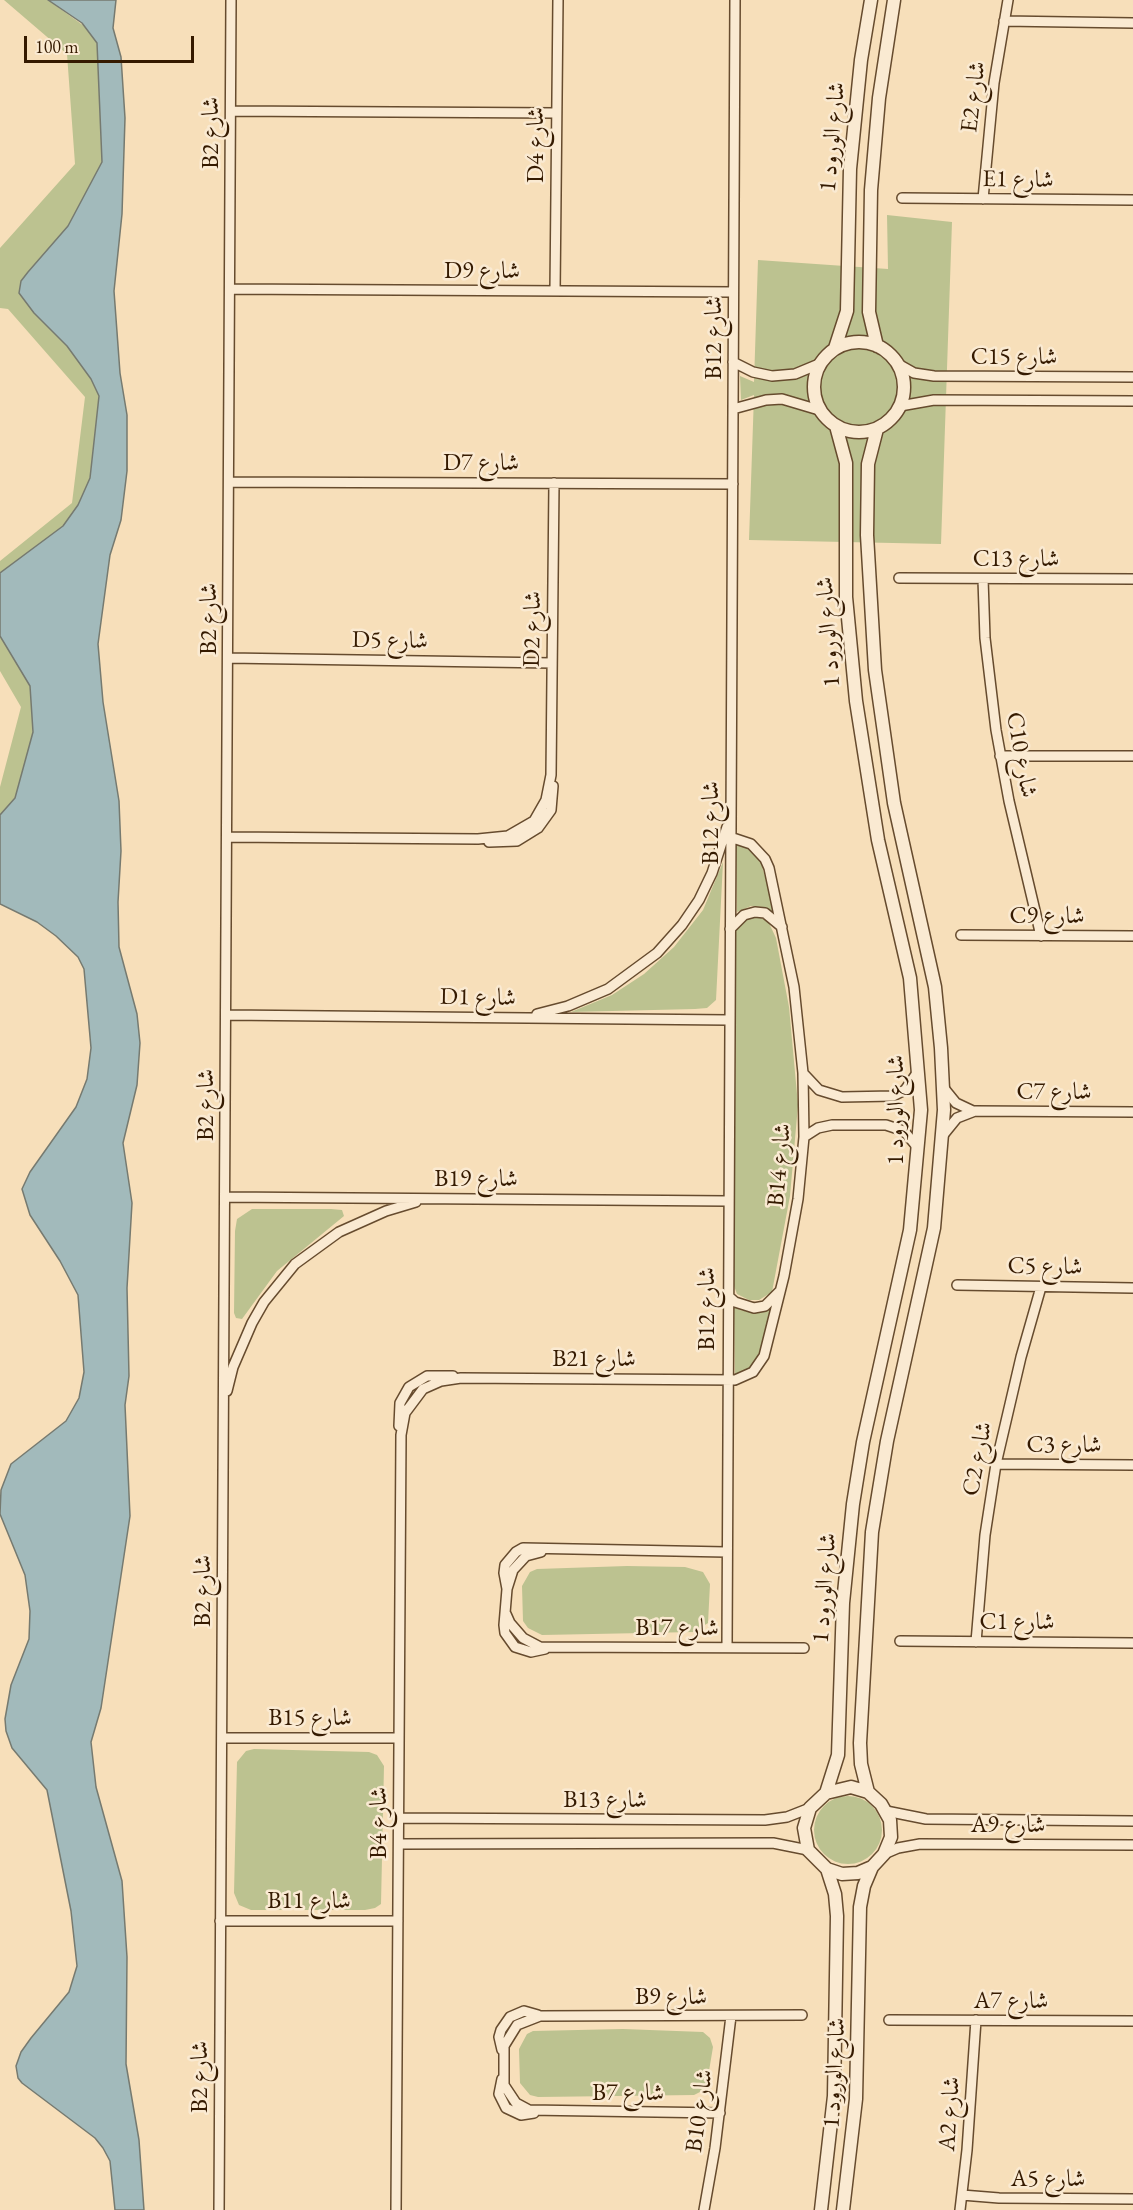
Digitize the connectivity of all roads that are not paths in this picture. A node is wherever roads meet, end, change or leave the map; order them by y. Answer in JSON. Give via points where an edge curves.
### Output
{"nodes":[{"id":1,"x":231,"y":0,"type":"edge"},
{"id":2,"x":558,"y":0,"type":"edge"},
{"id":3,"x":735,"y":0,"type":"edge"},
{"id":4,"x":871,"y":0,"type":"edge"},
{"id":5,"x":894,"y":0,"type":"edge"},
{"id":6,"x":1008,"y":0,"type":"edge"},
{"id":7,"x":1004,"y":21,"type":"junction"},
{"id":8,"x":1133,"y":23,"type":"edge"},
{"id":9,"x":231,"y":111,"type":"junction"},
{"id":10,"x":556,"y":113,"type":"junction"},
{"id":11,"x":902,"y":198,"type":"dead end"},
{"id":12,"x":983,"y":199,"type":"junction"},
{"id":13,"x":1133,"y":200,"type":"edge"},
{"id":14,"x":230,"y":289,"type":"junction"},
{"id":15,"x":555,"y":291,"type":"junction"},
{"id":16,"x":733,"y":292,"type":"junction"},
{"id":17,"x":877,"y":346,"type":"junction"},
{"id":18,"x":835,"y":348,"type":"junction"},
{"id":19,"x":733,"y":362,"type":"junction"},
{"id":20,"x":819,"y":364,"type":"junction"},
{"id":21,"x":897,"y":364,"type":"junction"},
{"id":22,"x":1133,"y":377,"type":"edge"},
{"id":23,"x":1133,"y":401,"type":"edge"},
{"id":24,"x":900,"y":406,"type":"junction"},
{"id":25,"x":733,"y":409,"type":"junction"},
{"id":26,"x":819,"y":410,"type":"junction"},
{"id":27,"x":836,"y":426,"type":"junction"},
{"id":28,"x":877,"y":429,"type":"junction"},
{"id":29,"x":229,"y":482,"type":"junction"},
{"id":30,"x":554,"y":483,"type":"junction"},
{"id":31,"x":733,"y":484,"type":"junction"},
{"id":32,"x":899,"y":578,"type":"dead end"},
{"id":33,"x":983,"y":579,"type":"junction"},
{"id":34,"x":1133,"y":579,"type":"edge"},
{"id":35,"x":228,"y":658,"type":"junction"},
{"id":36,"x":552,"y":663,"type":"junction"},
{"id":37,"x":1000,"y":756,"type":"junction"},
{"id":38,"x":1133,"y":756,"type":"edge"},
{"id":39,"x":730,"y":816,"type":"junction"},
{"id":40,"x":227,"y":837,"type":"junction"},
{"id":41,"x":730,"y":837,"type":"junction"},
{"id":42,"x":782,"y":927,"type":"junction"},
{"id":43,"x":729,"y":930,"type":"junction"},
{"id":44,"x":961,"y":935,"type":"dead end"},
{"id":45,"x":1041,"y":936,"type":"junction"},
{"id":46,"x":1133,"y":936,"type":"edge"},
{"id":47,"x":226,"y":1015,"type":"junction"},
{"id":48,"x":516,"y":1018,"type":"junction"},
{"id":49,"x":728,"y":1020,"type":"junction"},
{"id":50,"x":918,"y":1071,"type":"junction"},
{"id":51,"x":803,"y":1073,"type":"junction"},
{"id":52,"x":943,"y":1087,"type":"junction"},
{"id":53,"x":975,"y":1112,"type":"junction"},
{"id":54,"x":1133,"y":1112,"type":"edge"},
{"id":55,"x":804,"y":1137,"type":"junction"},
{"id":56,"x":942,"y":1137,"type":"junction"},
{"id":57,"x":919,"y":1149,"type":"junction"},
{"id":58,"x":225,"y":1197,"type":"junction"},
{"id":59,"x":431,"y":1198,"type":"junction"},
{"id":60,"x":727,"y":1201,"type":"junction"},
{"id":61,"x":957,"y":1286,"type":"dead end"},
{"id":62,"x":1041,"y":1287,"type":"junction"},
{"id":63,"x":1133,"y":1288,"type":"edge"},
{"id":64,"x":781,"y":1290,"type":"junction"},
{"id":65,"x":727,"y":1295,"type":"junction"},
{"id":66,"x":726,"y":1380,"type":"junction"},
{"id":67,"x":223,"y":1414,"type":"junction"},
{"id":68,"x":401,"y":1435,"type":"joint"},
{"id":69,"x":996,"y":1464,"type":"junction"},
{"id":70,"x":1133,"y":1465,"type":"edge"},
{"id":71,"x":726,"y":1552,"type":"junction"},
{"id":72,"x":900,"y":1641,"type":"dead end"},
{"id":73,"x":976,"y":1642,"type":"junction"},
{"id":74,"x":1133,"y":1643,"type":"edge"},
{"id":75,"x":726,"y":1647,"type":"junction"},
{"id":76,"x":804,"y":1648,"type":"dead end"},
{"id":77,"x":222,"y":1738,"type":"junction"},
{"id":78,"x":399,"y":1738,"type":"junction"},
{"id":79,"x":868,"y":1792,"type":"junction"},
{"id":80,"x":826,"y":1793,"type":"junction"},
{"id":81,"x":810,"y":1808,"type":"junction"},
{"id":82,"x":886,"y":1811,"type":"junction"},
{"id":83,"x":399,"y":1818,"type":"junction"},
{"id":84,"x":1133,"y":1821,"type":"edge"},
{"id":85,"x":399,"y":1844,"type":"junction"},
{"id":86,"x":1133,"y":1845,"type":"edge"},
{"id":87,"x":808,"y":1850,"type":"junction"},
{"id":88,"x":884,"y":1854,"type":"junction"},
{"id":89,"x":872,"y":1867,"type":"junction"},
{"id":90,"x":827,"y":1869,"type":"junction"},
{"id":91,"x":220,"y":1921,"type":"junction"},
{"id":92,"x":398,"y":1921,"type":"junction"},
{"id":93,"x":802,"y":2015,"type":"dead end"},
{"id":94,"x":731,"y":2016,"type":"junction"},
{"id":95,"x":889,"y":2020,"type":"dead end"},
{"id":96,"x":976,"y":2020,"type":"junction"},
{"id":97,"x":1133,"y":2021,"type":"edge"},
{"id":98,"x":536,"y":2112,"type":"joint"},
{"id":99,"x":720,"y":2113,"type":"junction"},
{"id":100,"x":962,"y":2195,"type":"junction"},
{"id":101,"x":1133,"y":2199,"type":"edge"},
{"id":102,"x":219,"y":2210,"type":"edge"},
{"id":103,"x":396,"y":2210,"type":"edge"},
{"id":104,"x":704,"y":2210,"type":"edge"},
{"id":105,"x":821,"y":2210,"type":"edge"},
{"id":106,"x":843,"y":2210,"type":"edge"},
{"id":107,"x":960,"y":2210,"type":"edge"}],
"edges":[{"from":1,"to":9,"type":"street","name":"B2 شارع"},
{"from":2,"to":10,"type":"street","name":"D4 شارع"},
{"from":3,"to":16,"type":"street","name":"B12 شارع"},
{"from":4,"to":18,"type":"street","name":"شارع الورود 1","via":[[850,170],[847,311]]},
{"from":5,"to":17,"type":"street","name":"شارع الورود 1","via":[[879,98],[871,190],[869,312]]},
{"from":6,"to":7,"type":"street","name":"E2 شارع"},
{"from":7,"to":8,"type":"street"},
{"from":7,"to":12,"type":"street","name":"E2 شارع"},
{"from":9,"to":10,"type":"street"},
{"from":9,"to":14,"type":"street","name":"B2 شارع"},
{"from":10,"to":15,"type":"street","name":"D4 شارع"},
{"from":11,"to":12,"type":"street","name":"E1 شارع"},
{"from":12,"to":13,"type":"street","name":"E1 شارع"},
{"from":14,"to":15,"type":"street","name":"D9 شارع"},
{"from":14,"to":29,"type":"street","name":"B2 شارع"},
{"from":15,"to":16,"type":"street","name":"D9 شارع"},
{"from":16,"to":19,"type":"street","name":"B12 شارع"},
{"from":17,"to":18,"type":"street","via":[[863,342]]},
{"from":17,"to":21,"type":"street"},
{"from":18,"to":20,"type":"street","name":"شارع الورود 1"},
{"from":19,"to":20,"type":"street","via":[[772,376],[795,374]]},
{"from":19,"to":25,"type":"street","name":"B12 شارع"},
{"from":20,"to":26,"type":"street","via":[[813,387]]},
{"from":21,"to":22,"type":"street","name":"C15 شارع","via":[[914,373],[934,376]]},
{"from":21,"to":24,"type":"street","via":[[904,385]]},
{"from":23,"to":24,"type":"street","name":"C15 شارع","via":[[934,400]]},
{"from":24,"to":28,"type":"street"},
{"from":25,"to":26,"type":"street","via":[[766,399],[782,399]]},
{"from":25,"to":31,"type":"street","name":"B12 شارع"},
{"from":26,"to":27,"type":"street"},
{"from":27,"to":28,"type":"street","via":[[849,431]]},
{"from":27,"to":50,"type":"street","name":"شارع الورود 1","via":[[846,463],[846,597],[856,701],[879,840],[910,978]]},
{"from":28,"to":52,"type":"street","name":"شارع الورود 1","via":[[868,464],[869,602],[874,670],[894,803],[933,976]]},
{"from":29,"to":30,"type":"street","name":"D7 شارع"},
{"from":29,"to":35,"type":"street","name":"B2 شارع"},
{"from":30,"to":31,"type":"street","name":"D7 شارع"},
{"from":30,"to":36,"type":"street","name":"D2 شارع"},
{"from":31,"to":39,"type":"street","name":"B12 شارع"},
{"from":32,"to":33,"type":"street","name":"C13 شارع"},
{"from":33,"to":34,"type":"street","name":"C13 شارع"},
{"from":33,"to":37,"type":"street","name":"C10 شارع","via":[[987,657]]},
{"from":35,"to":36,"type":"street","name":"D5 شارع"},
{"from":35,"to":40,"type":"street","name":"B2 شارع"},
{"from":36,"to":40,"type":"street","name":"D2 شارع","via":[[551,775],[546,800],[534,821],[508,836]]},
{"from":37,"to":38,"type":"street"},
{"from":37,"to":45,"type":"street","name":"C10 شارع"},
{"from":39,"to":41,"type":"street","name":"B12 شارع"},
{"from":39,"to":48,"type":"street","via":[[699,900],[657,953],[626,978],[588,998]]},
{"from":40,"to":47,"type":"street","name":"B2 شارع"},
{"from":41,"to":42,"type":"street","name":"B14 شارع","via":[[751,844],[765,859]]},
{"from":41,"to":43,"type":"street","name":"B12 شارع"},
{"from":42,"to":43,"type":"street","via":[[765,914],[755,912],[744,915]]},
{"from":42,"to":51,"type":"street","name":"B14 شارع","via":[[796,997]]},
{"from":43,"to":49,"type":"street","name":"B12 شارع"},
{"from":44,"to":45,"type":"street","name":"C9 شارع"},
{"from":45,"to":46,"type":"street","name":"C9 شارع"},
{"from":47,"to":48,"type":"street","name":"D1 شارع"},
{"from":47,"to":58,"type":"street","name":"B2 شارع"},
{"from":48,"to":49,"type":"street","name":"D1 شارع"},
{"from":49,"to":60,"type":"street","name":"B12 شارع"},
{"from":50,"to":51,"type":"street","via":[[905,1090],[886,1096],[842,1097],[825,1094]]},
{"from":50,"to":57,"type":"street","name":"شارع الورود 1"},
{"from":51,"to":55,"type":"street","name":"B14 شارع"},
{"from":52,"to":53,"type":"street","via":[[956,1103]]},
{"from":52,"to":56,"type":"street","name":"شارع الورود 1"},
{"from":53,"to":54,"type":"street","name":"C7 شارع"},
{"from":53,"to":56,"type":"street","via":[[957,1118]]},
{"from":55,"to":57,"type":"street","via":[[832,1125],[886,1125],[904,1131]]},
{"from":55,"to":64,"type":"street","name":"B14 شارع","via":[[797,1209]]},
{"from":56,"to":79,"type":"street","name":"شارع الورود 1","via":[[932,1238],[884,1452],[872,1532],[860,1743],[862,1774]]},
{"from":57,"to":80,"type":"street","name":"شارع الورود 1","via":[[906,1257],[863,1442],[853,1504],[843,1603],[838,1755]]},
{"from":58,"to":59,"type":"street","name":"B19 شارع"},
{"from":58,"to":67,"type":"street","name":"B2 شارع"},
{"from":59,"to":60,"type":"street","name":"B19 شارع"},
{"from":59,"to":67,"type":"street","via":[[364,1220],[326,1240],[296,1264],[274,1288],[252,1323],[233,1367]]},
{"from":60,"to":65,"type":"street","name":"B12 شارع"},
{"from":61,"to":62,"type":"street","name":"C5 شارع"},
{"from":62,"to":63,"type":"street","name":"C5 شارع"},
{"from":62,"to":69,"type":"street","name":"C2 شارع"},
{"from":64,"to":65,"type":"street","via":[[765,1306],[754,1308]]},
{"from":64,"to":66,"type":"street","name":"B14 شارع","via":[[759,1365],[745,1377]]},
{"from":65,"to":66,"type":"street","name":"B12 شارع"},
{"from":66,"to":68,"type":"street","name":"B21 شارع","via":[[461,1378],[438,1374],[409,1387],[400,1403]]},
{"from":66,"to":71,"type":"street","name":"B12 شارع"},
{"from":67,"to":77,"type":"street","name":"B2 شارع"},
{"from":68,"to":78,"type":"street","name":"B4 شارع"},
{"from":69,"to":70,"type":"street","name":"C3 شارع"},
{"from":69,"to":73,"type":"street","name":"C2 شارع"},
{"from":71,"to":75,"type":"street","name":"B12 شارع"},
{"from":71,"to":75,"type":"street","name":"B17 شارع","via":[[547,1550],[521,1559],[507,1589],[505,1633],[515,1647],[531,1652],[550,1648]]},
{"from":72,"to":73,"type":"street","name":"C1 شارع"},
{"from":73,"to":74,"type":"street","name":"C1 شارع"},
{"from":75,"to":76,"type":"street","name":"B17 شارع"},
{"from":77,"to":78,"type":"street","name":"B15 شارع"},
{"from":77,"to":91,"type":"street","name":"B2 شارع"},
{"from":78,"to":83,"type":"street","name":"B4 شارع"},
{"from":79,"to":80,"type":"street","via":[[850,1787]]},
{"from":79,"to":82,"type":"street"},
{"from":80,"to":81,"type":"street","name":"شارع الورود 1"},
{"from":81,"to":83,"type":"street","name":"B13 شارع","via":[[787,1818],[765,1820]]},
{"from":81,"to":87,"type":"street","via":[[804,1828]]},
{"from":82,"to":84,"type":"street","name":"A9 شارع","via":[[926,1819]]},
{"from":82,"to":88,"type":"street","via":[[891,1838]]},
{"from":83,"to":85,"type":"street","name":"B4 شارع"},
{"from":85,"to":87,"type":"street","name":"B13 شارع","via":[[773,1843]]},
{"from":85,"to":92,"type":"street","name":"B4 شارع"},
{"from":86,"to":88,"type":"street","name":"A9 شارع","via":[[920,1844]]},
{"from":87,"to":90,"type":"street","name":"شارع الورود 1"},
{"from":88,"to":89,"type":"street","name":"شارع الورود 1"},
{"from":89,"to":90,"type":"street","via":[[850,1875]]},
{"from":89,"to":106,"type":"street","name":"شارع الورود 1","via":[[860,1907],[856,2099]]},
{"from":90,"to":105,"type":"street","name":"شارع الورود 1","via":[[837,1916],[836,2033],[834,2096]]},
{"from":91,"to":92,"type":"street","name":"B11 شارع"},
{"from":91,"to":102,"type":"street","name":"B2 شارع"},
{"from":92,"to":103,"type":"street","name":"B4 شارع"},
{"from":93,"to":94,"type":"street","name":"B9 شارع"},
{"from":94,"to":98,"type":"street","name":"B9 شارع","via":[[540,2016],[517,2025],[508,2035],[502,2053],[499,2094],[506,2108],[521,2115]]},
{"from":94,"to":99,"type":"street","name":"B10 شارع"},
{"from":95,"to":96,"type":"street","name":"A7 شارع"},
{"from":96,"to":97,"type":"street","name":"A7 شارع"},
{"from":96,"to":100,"type":"street","name":"A2 شارع"},
{"from":98,"to":99,"type":"street","name":"B7 شارع"},
{"from":99,"to":104,"type":"street","name":"B10 شارع"},
{"from":100,"to":101,"type":"street","name":"A5 شارع"},
{"from":100,"to":107,"type":"street","name":"A2 شارع"}]}
